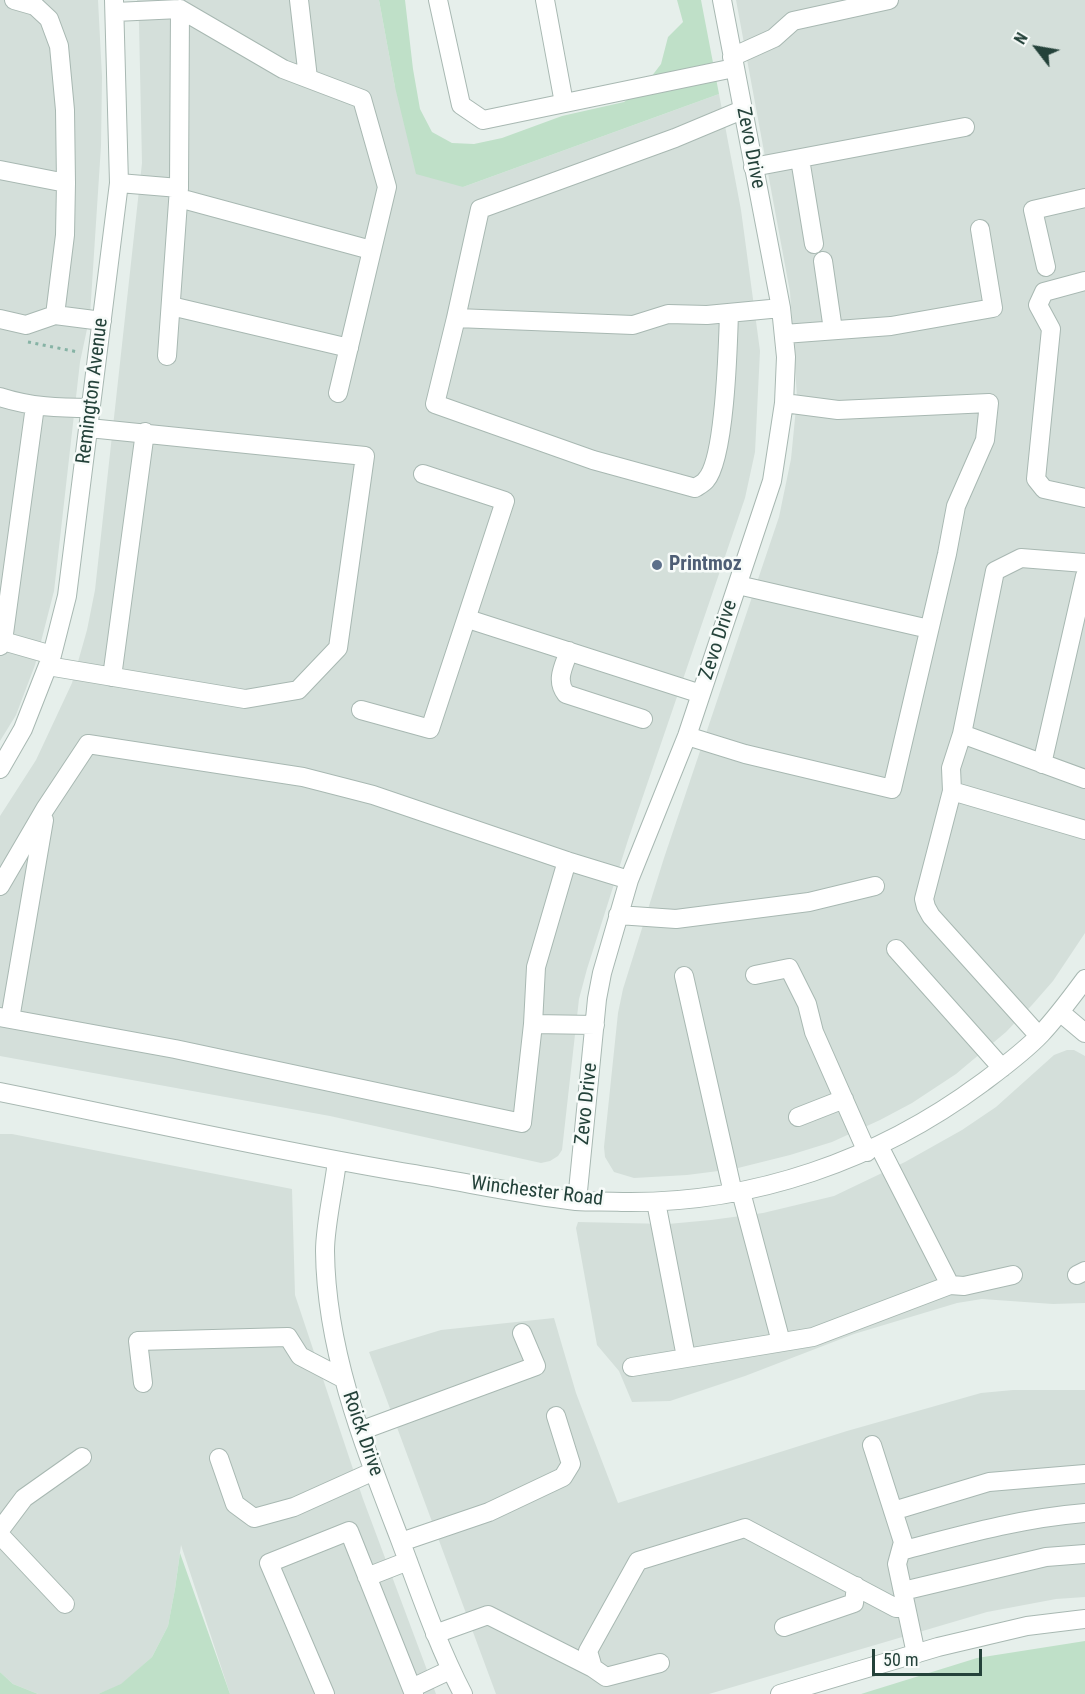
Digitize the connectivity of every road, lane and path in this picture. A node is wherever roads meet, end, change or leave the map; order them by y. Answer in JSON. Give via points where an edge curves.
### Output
{"nodes":[{"id":1,"x":14,"y":0,"type":"edge"},
{"id":2,"x":299,"y":0,"type":"edge"},
{"id":3,"x":438,"y":0,"type":"edge"},
{"id":4,"x":545,"y":0,"type":"edge"},
{"id":5,"x":722,"y":0,"type":"edge"},
{"id":6,"x":889,"y":0,"type":"edge"},
{"id":7,"x":115,"y":6,"type":"edge"},
{"id":8,"x":180,"y":9,"type":"junction"},
{"id":9,"x":733,"y":62,"type":"junction"},
{"id":10,"x":308,"y":78,"type":"junction"},
{"id":11,"x":564,"y":103,"type":"junction"},
{"id":12,"x":742,"y":110,"type":"junction"},
{"id":13,"x":965,"y":127,"type":"dead end"},
{"id":14,"x":800,"y":159,"type":"junction"},
{"id":15,"x":753,"y":167,"type":"junction"},
{"id":16,"x":0,"y":170,"type":"edge"},
{"id":17,"x":66,"y":183,"type":"junction"},
{"id":18,"x":119,"y":183,"type":"junction"},
{"id":19,"x":179,"y":193,"type":"junction"},
{"id":20,"x":1085,"y":198,"type":"edge"},
{"id":21,"x":980,"y":229,"type":"dead end"},
{"id":22,"x":814,"y":244,"type":"dead end"},
{"id":23,"x":371,"y":250,"type":"junction"},
{"id":24,"x":823,"y":261,"type":"dead end"},
{"id":25,"x":1046,"y":267,"type":"dead end"},
{"id":26,"x":1085,"y":281,"type":"edge"},
{"id":27,"x":171,"y":306,"type":"junction"},
{"id":28,"x":781,"y":308,"type":"junction"},
{"id":29,"x":729,"y":314,"type":"junction"},
{"id":30,"x":55,"y":315,"type":"junction"},
{"id":31,"x":456,"y":318,"type":"junction"},
{"id":32,"x":0,"y":319,"type":"edge"},
{"id":33,"x":102,"y":321,"type":"junction"},
{"id":34,"x":833,"y":330,"type":"junction"},
{"id":35,"x":784,"y":334,"type":"junction"},
{"id":36,"x":27,"y":342,"type":"dead end"},
{"id":37,"x":349,"y":348,"type":"junction"},
{"id":38,"x":78,"y":352,"type":"dead end"},
{"id":39,"x":168,"y":356,"type":"dead end"},
{"id":40,"x":338,"y":393,"type":"dead end"},
{"id":41,"x":0,"y":397,"type":"edge"},
{"id":42,"x":784,"y":403,"type":"junction"},
{"id":43,"x":35,"y":406,"type":"junction"},
{"id":44,"x":91,"y":408,"type":"junction"},
{"id":45,"x":89,"y":428,"type":"junction"},
{"id":46,"x":145,"y":432,"type":"junction"},
{"id":47,"x":423,"y":474,"type":"dead end"},
{"id":48,"x":1085,"y":498,"type":"edge"},
{"id":49,"x":1085,"y":563,"type":"edge"},
{"id":50,"x":1085,"y":576,"type":"edge"},
{"id":51,"x":738,"y":585,"type":"junction"},
{"id":52,"x":4,"y":610,"type":"edge"},
{"id":53,"x":468,"y":619,"type":"junction"},
{"id":54,"x":929,"y":628,"type":"junction"},
{"id":55,"x":1,"y":643,"type":"edge"},
{"id":56,"x":569,"y":651,"type":"junction"},
{"id":57,"x":50,"y":661,"type":"junction"},
{"id":58,"x":112,"y":677,"type":"junction"},
{"id":59,"x":701,"y":694,"type":"junction"},
{"id":60,"x":361,"y":710,"type":"dead end"},
{"id":61,"x":643,"y":719,"type":"dead end"},
{"id":62,"x":962,"y":734,"type":"junction"},
{"id":63,"x":687,"y":736,"type":"junction"},
{"id":64,"x":1042,"y":764,"type":"junction"},
{"id":65,"x":0,"y":769,"type":"edge"},
{"id":66,"x":1085,"y":779,"type":"edge"},
{"id":67,"x":952,"y":791,"type":"junction"},
{"id":68,"x":45,"y":810,"type":"junction"},
{"id":69,"x":1085,"y":830,"type":"edge"},
{"id":70,"x":567,"y":861,"type":"junction"},
{"id":71,"x":1,"y":880,"type":"edge"},
{"id":72,"x":629,"y":880,"type":"junction"},
{"id":73,"x":874,"y":886,"type":"dead end"},
{"id":74,"x":618,"y":915,"type":"junction"},
{"id":75,"x":896,"y":949,"type":"dead end"},
{"id":76,"x":755,"y":975,"type":"dead end"},
{"id":77,"x":684,"y":976,"type":"dead end"},
{"id":78,"x":1085,"y":979,"type":"edge"},
{"id":79,"x":1060,"y":1012,"type":"junction"},
{"id":80,"x":5,"y":1018,"type":"edge"},
{"id":81,"x":533,"y":1024,"type":"junction"},
{"id":82,"x":595,"y":1025,"type":"junction"},
{"id":83,"x":1085,"y":1034,"type":"edge"},
{"id":84,"x":1039,"y":1036,"type":"junction"},
{"id":85,"x":1002,"y":1068,"type":"junction"},
{"id":86,"x":0,"y":1092,"type":"edge"},
{"id":87,"x":844,"y":1099,"type":"junction"},
{"id":88,"x":798,"y":1117,"type":"dead end"},
{"id":89,"x":873,"y":1149,"type":"junction"},
{"id":90,"x":338,"y":1161,"type":"junction"},
{"id":91,"x":737,"y":1192,"type":"junction"},
{"id":92,"x":577,"y":1201,"type":"junction"},
{"id":93,"x":656,"y":1202,"type":"junction"},
{"id":94,"x":1013,"y":1275,"type":"dead end"},
{"id":95,"x":950,"y":1285,"type":"junction"},
{"id":96,"x":522,"y":1333,"type":"dead end"},
{"id":97,"x":782,"y":1342,"type":"junction"},
{"id":98,"x":686,"y":1357,"type":"junction"},
{"id":99,"x":632,"y":1367,"type":"dead end"},
{"id":100,"x":344,"y":1379,"type":"junction"},
{"id":101,"x":143,"y":1383,"type":"dead end"},
{"id":102,"x":556,"y":1416,"type":"dead end"},
{"id":103,"x":360,"y":1431,"type":"junction"},
{"id":104,"x":872,"y":1445,"type":"dead end"},
{"id":105,"x":82,"y":1457,"type":"dead end"},
{"id":106,"x":219,"y":1458,"type":"dead end"},
{"id":107,"x":374,"y":1471,"type":"junction"},
{"id":108,"x":1085,"y":1474,"type":"edge"},
{"id":109,"x":893,"y":1511,"type":"junction"},
{"id":110,"x":1085,"y":1513,"type":"edge"},
{"id":111,"x":0,"y":1530,"type":"edge"},
{"id":112,"x":0,"y":1535,"type":"edge"},
{"id":113,"x":401,"y":1542,"type":"junction"},
{"id":114,"x":901,"y":1551,"type":"junction"},
{"id":115,"x":1085,"y":1554,"type":"edge"},
{"id":116,"x":408,"y":1561,"type":"junction"},
{"id":117,"x":367,"y":1577,"type":"junction"},
{"id":118,"x":856,"y":1586,"type":"junction"},
{"id":119,"x":904,"y":1599,"type":"junction"},
{"id":120,"x":65,"y":1604,"type":"dead end"},
{"id":121,"x":1085,"y":1619,"type":"edge"},
{"id":122,"x":784,"y":1627,"type":"dead end"},
{"id":123,"x":435,"y":1634,"type":"junction"},
{"id":124,"x":916,"y":1654,"type":"junction"},
{"id":125,"x":660,"y":1664,"type":"dead end"},
{"id":126,"x":593,"y":1668,"type":"junction"},
{"id":127,"x":450,"y":1670,"type":"junction"},
{"id":128,"x":413,"y":1691,"type":"edge"},
{"id":129,"x":325,"y":1694,"type":"edge"},
{"id":130,"x":463,"y":1694,"type":"edge"},
{"id":131,"x":780,"y":1694,"type":"edge"}],
"edges":[{"from":1,"to":17,"type":"street","via":[[35,6],[49,19],[59,46]]},
{"from":2,"to":10,"type":"street"},
{"from":3,"to":11,"type":"street","via":[[461,105],[470,113],[483,120]]},
{"from":4,"to":11,"type":"street"},
{"from":5,"to":9,"type":"street","name":"Zevo Drive"},
{"from":6,"to":9,"type":"street","via":[[793,21],[774,38]]},
{"from":7,"to":8,"type":"street"},
{"from":7,"to":18,"type":"street","name":"Remington Avenue"},
{"from":8,"to":10,"type":"street","via":[[283,69]]},
{"from":8,"to":19,"type":"street"},
{"from":9,"to":11,"type":"street"},
{"from":9,"to":12,"type":"street","name":"Zevo Drive"},
{"from":10,"to":23,"type":"street","via":[[362,99],[387,187]]},
{"from":12,"to":15,"type":"street","name":"Zevo Drive"},
{"from":12,"to":31,"type":"street","via":[[480,209]]},
{"from":13,"to":14,"type":"street"},
{"from":14,"to":15,"type":"street"},
{"from":14,"to":22,"type":"street"},
{"from":15,"to":28,"type":"street","name":"Zevo Drive"},
{"from":16,"to":17,"type":"street"},
{"from":17,"to":30,"type":"street","via":[[65,235]]},
{"from":18,"to":19,"type":"street"},
{"from":18,"to":33,"type":"street","name":"Remington Avenue"},
{"from":19,"to":23,"type":"street"},
{"from":19,"to":27,"type":"street"},
{"from":20,"to":25,"type":"street","via":[[1033,210]]},
{"from":21,"to":34,"type":"street","via":[[993,308],[891,326]]},
{"from":23,"to":37,"type":"street"},
{"from":24,"to":34,"type":"street"},
{"from":26,"to":48,"type":"street","via":[[1044,292],[1038,305],[1051,329],[1036,479],[1044,489]]},
{"from":27,"to":37,"type":"street"},
{"from":27,"to":39,"type":"street"},
{"from":28,"to":29,"type":"street"},
{"from":28,"to":35,"type":"street","name":"Zevo Drive"},
{"from":29,"to":31,"type":"street","via":[[668,314],[633,325]]},
{"from":29,"to":31,"type":"street","via":[[717,452],[707,480],[695,488],[593,460],[435,404]]},
{"from":30,"to":32,"type":"street","via":[[26,325]]},
{"from":30,"to":33,"type":"street"},
{"from":33,"to":44,"type":"street","name":"Remington Avenue"},
{"from":34,"to":35,"type":"street"},
{"from":35,"to":42,"type":"street","name":"Zevo Drive"},
{"from":36,"to":38,"type":"path"},
{"from":37,"to":40,"type":"street"},
{"from":41,"to":43,"type":"street"},
{"from":42,"to":51,"type":"street","name":"Zevo Drive","via":[[772,481]]},
{"from":42,"to":54,"type":"street","via":[[838,410],[989,403],[985,440],[956,506]]},
{"from":43,"to":44,"type":"street"},
{"from":43,"to":52,"type":"street"},
{"from":44,"to":45,"type":"street","name":"Remington Avenue"},
{"from":45,"to":46,"type":"street"},
{"from":45,"to":57,"type":"street","name":"Remington Avenue","via":[[67,596]]},
{"from":46,"to":58,"type":"street"},
{"from":46,"to":58,"type":"street","via":[[365,456],[347,592],[338,648],[298,690],[245,699]]},
{"from":47,"to":53,"type":"street","via":[[505,501]]},
{"from":49,"to":62,"type":"street","via":[[1021,558],[995,571]]},
{"from":50,"to":64,"type":"street"},
{"from":51,"to":54,"type":"street"},
{"from":51,"to":59,"type":"street","name":"Zevo Drive"},
{"from":52,"to":55,"type":"street"},
{"from":53,"to":56,"type":"street"},
{"from":53,"to":60,"type":"street","via":[[430,729]]},
{"from":54,"to":63,"type":"street","via":[[891,789]]},
{"from":55,"to":57,"type":"street"},
{"from":56,"to":59,"type":"street"},
{"from":56,"to":61,"type":"street","via":[[559,680],[566,694]]},
{"from":57,"to":58,"type":"street"},
{"from":57,"to":65,"type":"street","name":"Remington Avenue","via":[[23,729]]},
{"from":59,"to":63,"type":"street","name":"Zevo Drive"},
{"from":62,"to":64,"type":"street"},
{"from":62,"to":67,"type":"street","via":[[951,768]]},
{"from":63,"to":72,"type":"street","name":"Zevo Drive"},
{"from":64,"to":66,"type":"street"},
{"from":67,"to":69,"type":"street"},
{"from":67,"to":84,"type":"street","via":[[924,899],[926,907]]},
{"from":68,"to":70,"type":"street","via":[[88,744],[303,777],[374,795]]},
{"from":68,"to":71,"type":"street"},
{"from":68,"to":80,"type":"street"},
{"from":70,"to":72,"type":"street"},
{"from":70,"to":81,"type":"street","via":[[536,967]]},
{"from":72,"to":74,"type":"street","name":"Zevo Drive"},
{"from":73,"to":74,"type":"street","via":[[809,902],[676,919]]},
{"from":74,"to":82,"type":"street","name":"Zevo Drive","via":[[602,972]]},
{"from":75,"to":85,"type":"street"},
{"from":76,"to":87,"type":"street","via":[[789,968]]},
{"from":77,"to":91,"type":"street"},
{"from":78,"to":79,"type":"street","name":"Winchester Road"},
{"from":79,"to":83,"type":"street"},
{"from":79,"to":84,"type":"street","name":"Winchester Road"},
{"from":80,"to":81,"type":"street","via":[[175,1049],[522,1123]]},
{"from":81,"to":82,"type":"street"},
{"from":82,"to":92,"type":"street","name":"Zevo Drive"},
{"from":84,"to":85,"type":"street","name":"Winchester Road"},
{"from":85,"to":89,"type":"street","name":"Winchester Road","via":[[952,1105]]},
{"from":86,"to":90,"type":"street","name":"Winchester Road"},
{"from":87,"to":88,"type":"street"},
{"from":87,"to":89,"type":"street"},
{"from":89,"to":91,"type":"street","name":"Winchester Road","via":[[792,1179]]},
{"from":89,"to":95,"type":"street"},
{"from":90,"to":92,"type":"street","name":"Winchester Road"},
{"from":90,"to":100,"type":"street","name":"Roick Drive","via":[[325,1248],[327,1290]]},
{"from":91,"to":93,"type":"street","name":"Winchester Road"},
{"from":91,"to":97,"type":"street"},
{"from":92,"to":93,"type":"street","name":"Winchester Road"},
{"from":93,"to":98,"type":"street"},
{"from":94,"to":95,"type":"street","via":[[964,1286]]},
{"from":95,"to":97,"type":"street","via":[[813,1337]]},
{"from":96,"to":103,"type":"street","via":[[536,1366]]},
{"from":97,"to":98,"type":"street"},
{"from":98,"to":99,"type":"street"},
{"from":100,"to":101,"type":"street","via":[[300,1356],[288,1337],[138,1341]]},
{"from":100,"to":103,"type":"street","name":"Roick Drive"},
{"from":102,"to":113,"type":"street","via":[[571,1464],[563,1478],[489,1512]]},
{"from":103,"to":107,"type":"street","name":"Roick Drive"},
{"from":104,"to":109,"type":"street"},
{"from":105,"to":111,"type":"street","via":[[24,1498]]},
{"from":106,"to":107,"type":"street","via":[[235,1504],[254,1518],[294,1507]]},
{"from":107,"to":113,"type":"street","name":"Roick Drive"},
{"from":108,"to":109,"type":"street","via":[[989,1482]]},
{"from":109,"to":114,"type":"street","via":[[903,1542]]},
{"from":110,"to":114,"type":"street","via":[[1045,1516]]},
{"from":112,"to":120,"type":"street"},
{"from":113,"to":116,"type":"street","name":"Roick Drive"},
{"from":114,"to":119,"type":"street","via":[[897,1564]]},
{"from":115,"to":119,"type":"street","via":[[1046,1557]]},
{"from":116,"to":117,"type":"street"},
{"from":116,"to":123,"type":"street","name":"Roick Drive"},
{"from":117,"to":128,"type":"street"},
{"from":117,"to":129,"type":"street","via":[[349,1531],[269,1563]]},
{"from":118,"to":119,"type":"street","via":[[896,1608]]},
{"from":118,"to":122,"type":"street","via":[[854,1603]]},
{"from":118,"to":126,"type":"street","via":[[745,1528],[694,1543],[638,1562],[588,1651]]},
{"from":119,"to":124,"type":"street"},
{"from":121,"to":124,"type":"street","via":[[1027,1626]]},
{"from":123,"to":126,"type":"street","via":[[488,1616]]},
{"from":123,"to":127,"type":"street","name":"Roick Drive"},
{"from":124,"to":131,"type":"street"},
{"from":125,"to":126,"type":"street","via":[[606,1677]]},
{"from":127,"to":128,"type":"street"},
{"from":127,"to":130,"type":"street","name":"Roick Drive"}]}
